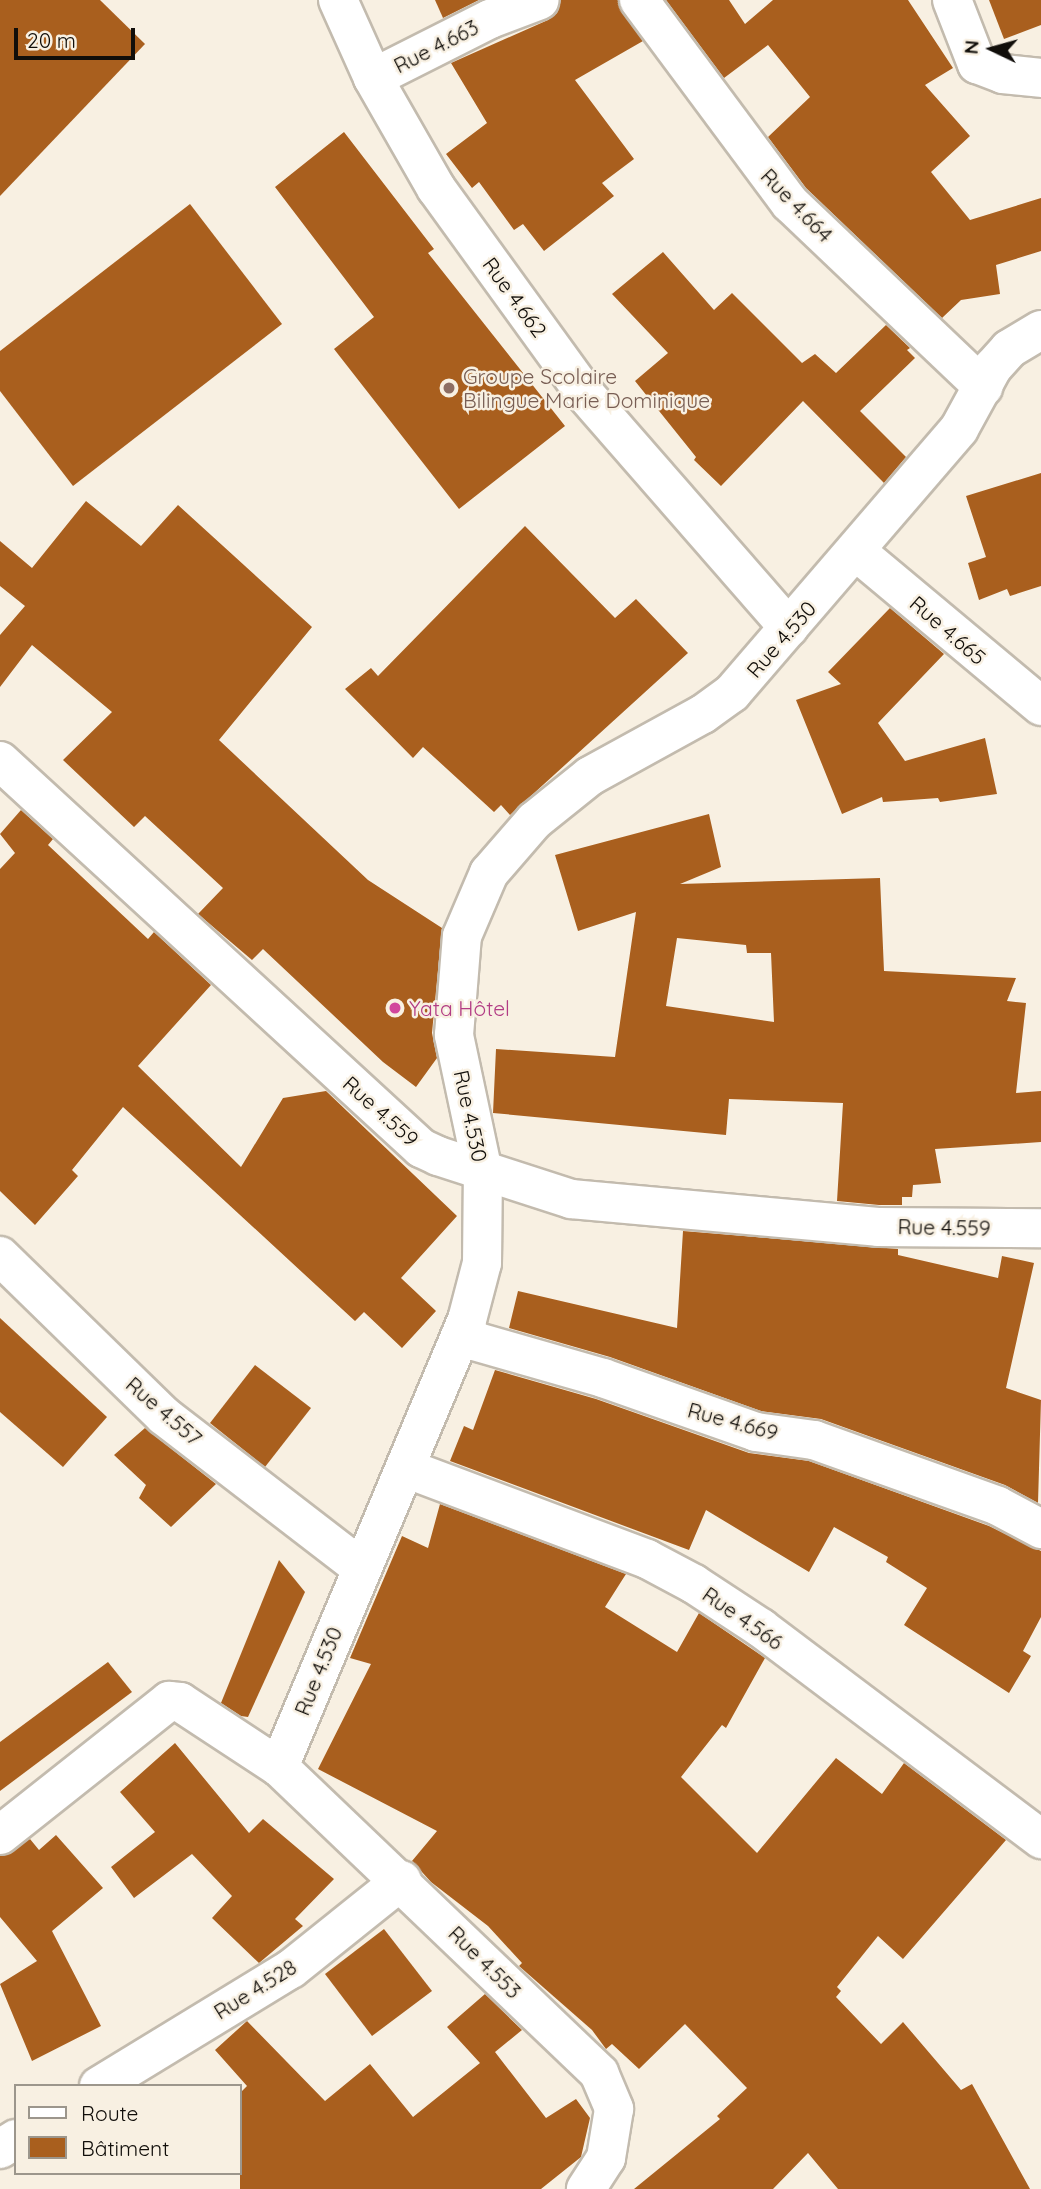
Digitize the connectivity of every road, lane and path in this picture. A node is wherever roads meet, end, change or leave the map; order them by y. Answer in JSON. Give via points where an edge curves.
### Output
{"nodes":[{"id":1,"x":338,"y":0,"type":"edge"},
{"id":2,"x":540,"y":0,"type":"edge"},
{"id":3,"x":639,"y":0,"type":"edge"},
{"id":4,"x":952,"y":0,"type":"edge"},
{"id":5,"x":373,"y":78,"type":"junction"},
{"id":6,"x":1041,"y":78,"type":"edge"},
{"id":7,"x":1041,"y":330,"type":"edge"},
{"id":8,"x":982,"y":387,"type":"junction"},
{"id":9,"x":857,"y":552,"type":"junction"},
{"id":10,"x":789,"y":628,"type":"junction"},
{"id":11,"x":1041,"y":706,"type":"edge"},
{"id":12,"x":0,"y":761,"type":"edge"},
{"id":13,"x":482,"y":1172,"type":"junction"},
{"id":14,"x":1041,"y":1228,"type":"edge"},
{"id":15,"x":0,"y":1256,"type":"edge"},
{"id":16,"x":460,"y":1337,"type":"junction"},
{"id":17,"x":405,"y":1468,"type":"junction"},
{"id":18,"x":1041,"y":1529,"type":"edge"},
{"id":19,"x":351,"y":1559,"type":"junction"},
{"id":20,"x":279,"y":1767,"type":"junction"},
{"id":21,"x":0,"y":1835,"type":"edge"},
{"id":22,"x":1041,"y":1839,"type":"edge"},
{"id":23,"x":402,"y":1880,"type":"junction"},
{"id":24,"x":102,"y":2084,"type":"edge"},
{"id":25,"x":586,"y":2189,"type":"edge"}],
"edges":[{"from":1,"to":5,"type":"street","name":"Rue 4.662"},
{"from":2,"to":5,"type":"street","name":"Rue 4.663","via":[[490,19]]},
{"from":3,"to":8,"type":"street","name":"Rue 4.664","via":[[790,203]]},
{"from":4,"to":6,"type":"street","via":[[977,64],[1003,74]]},
{"from":5,"to":10,"type":"street","name":"Rue 4.662","via":[[436,188],[585,394]]},
{"from":7,"to":8,"type":"street","name":"Rue 4.530","via":[[1009,349]]},
{"from":8,"to":9,"type":"street","name":"Rue 4.530","via":[[959,429]]},
{"from":9,"to":10,"type":"street","name":"Rue 4.530"},
{"from":9,"to":11,"type":"street","name":"Rue 4.665"},
{"from":10,"to":13,"type":"street","name":"Rue 4.530","via":[[732,693],[704,714],[590,776],[534,821],[489,873],[462,936],[454,1035]]},
{"from":12,"to":13,"type":"street","name":"Rue 4.559","via":[[421,1148]]},
{"from":13,"to":14,"type":"street","name":"Rue 4.559","via":[[571,1199],[878,1227]]},
{"from":13,"to":16,"type":"street","name":"Rue 4.530","via":[[482,1262]]},
{"from":15,"to":19,"type":"street","name":"Rue 4.557","via":[[164,1416]]},
{"from":16,"to":17,"type":"street","name":"Rue 4.530"},
{"from":16,"to":18,"type":"street","name":"Rue 4.669","via":[[603,1378],[756,1432],[814,1440],[998,1506]]},
{"from":17,"to":19,"type":"street","name":"Rue 4.530"},
{"from":17,"to":22,"type":"street","name":"Rue 4.566","via":[[647,1559],[694,1584],[761,1628]]},
{"from":19,"to":20,"type":"street","name":"Rue 4.530"},
{"from":20,"to":21,"type":"street","via":[[180,1702],[169,1701]]},
{"from":20,"to":23,"type":"street","name":"Rue 4.553"},
{"from":23,"to":24,"type":"street","name":"Rue 4.528","via":[[291,1969]]},
{"from":23,"to":25,"type":"street","name":"Rue 4.553","via":[[599,2073],[614,2109],[606,2158]]}]}
